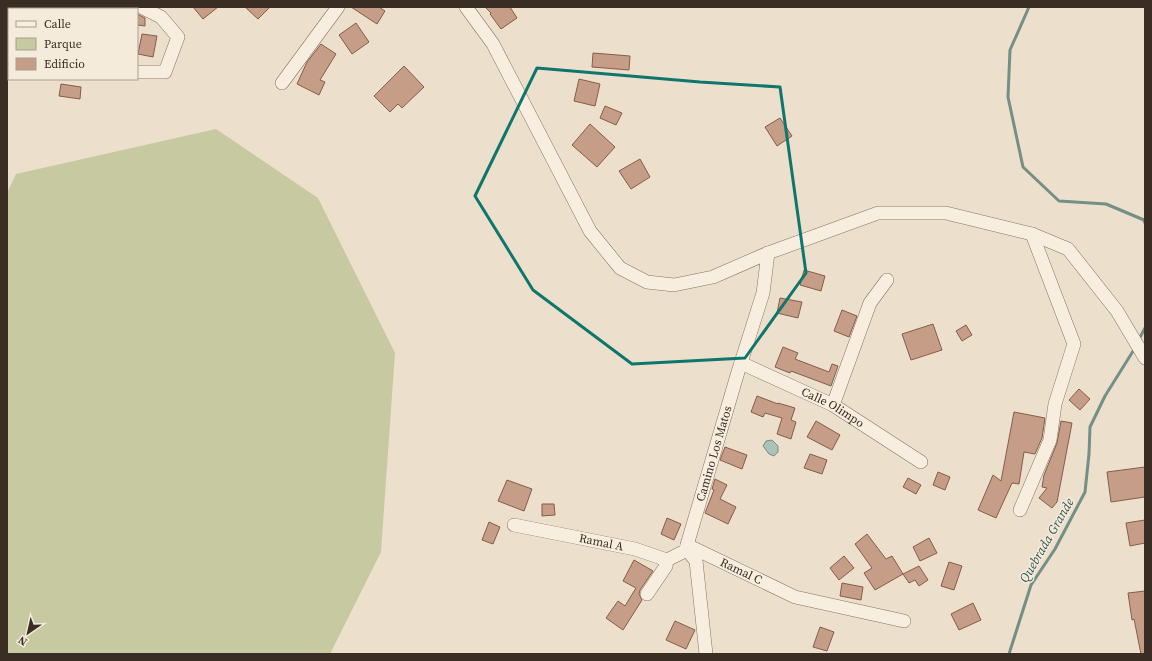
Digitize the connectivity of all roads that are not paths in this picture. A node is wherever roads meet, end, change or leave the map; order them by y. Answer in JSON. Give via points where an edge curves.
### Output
{"nodes":[{"id":1,"x":142,"y":7,"type":"edge"},
{"id":2,"x":338,"y":7,"type":"edge"},
{"id":3,"x":466,"y":7,"type":"edge"},
{"id":4,"x":138,"y":72,"type":"edge"},
{"id":5,"x":282,"y":83,"type":"dead end"},
{"id":6,"x":1032,"y":234,"type":"junction"},
{"id":7,"x":768,"y":253,"type":"junction"},
{"id":8,"x":887,"y":280,"type":"dead end"},
{"id":9,"x":1145,"y":358,"type":"edge"},
{"id":10,"x":740,"y":363,"type":"junction"},
{"id":11,"x":833,"y":405,"type":"junction"},
{"id":12,"x":920,"y":462,"type":"dead end"},
{"id":13,"x":1020,"y":510,"type":"dead end"},
{"id":14,"x":514,"y":525,"type":"dead end"},
{"id":15,"x":687,"y":548,"type":"junction"},
{"id":16,"x":667,"y":560,"type":"junction"},
{"id":17,"x":647,"y":594,"type":"dead end"},
{"id":18,"x":904,"y":622,"type":"dead end"},
{"id":19,"x":706,"y":654,"type":"edge"}],
"edges":[{"from":1,"to":4,"type":"street","via":[[161,17],[178,38],[165,72]]},
{"from":2,"to":5,"type":"street"},
{"from":3,"to":7,"type":"street","via":[[493,44],[590,231],[620,268],[647,282],[674,285],[713,277]]},
{"from":6,"to":7,"type":"street","via":[[946,213],[878,213]]},
{"from":6,"to":9,"type":"street","via":[[1068,249],[1123,320]]},
{"from":6,"to":13,"type":"street","via":[[1074,344],[1055,404],[1050,440]]},
{"from":7,"to":10,"type":"street","name":"Camino Los Matos","via":[[764,293]]},
{"from":8,"to":11,"type":"street","via":[[870,303]]},
{"from":10,"to":11,"type":"street","name":"Calle Olimpo"},
{"from":10,"to":15,"type":"street","name":"Camino Los Matos"},
{"from":11,"to":12,"type":"street","name":"Calle Olimpo"},
{"from":14,"to":16,"type":"street","name":"Ramal A","via":[[635,549]]},
{"from":15,"to":16,"type":"street"},
{"from":15,"to":18,"type":"street","name":"Ramal C","via":[[795,597]]},
{"from":15,"to":19,"type":"street","via":[[696,561]]},
{"from":16,"to":17,"type":"street","via":[[666,566]]}]}
